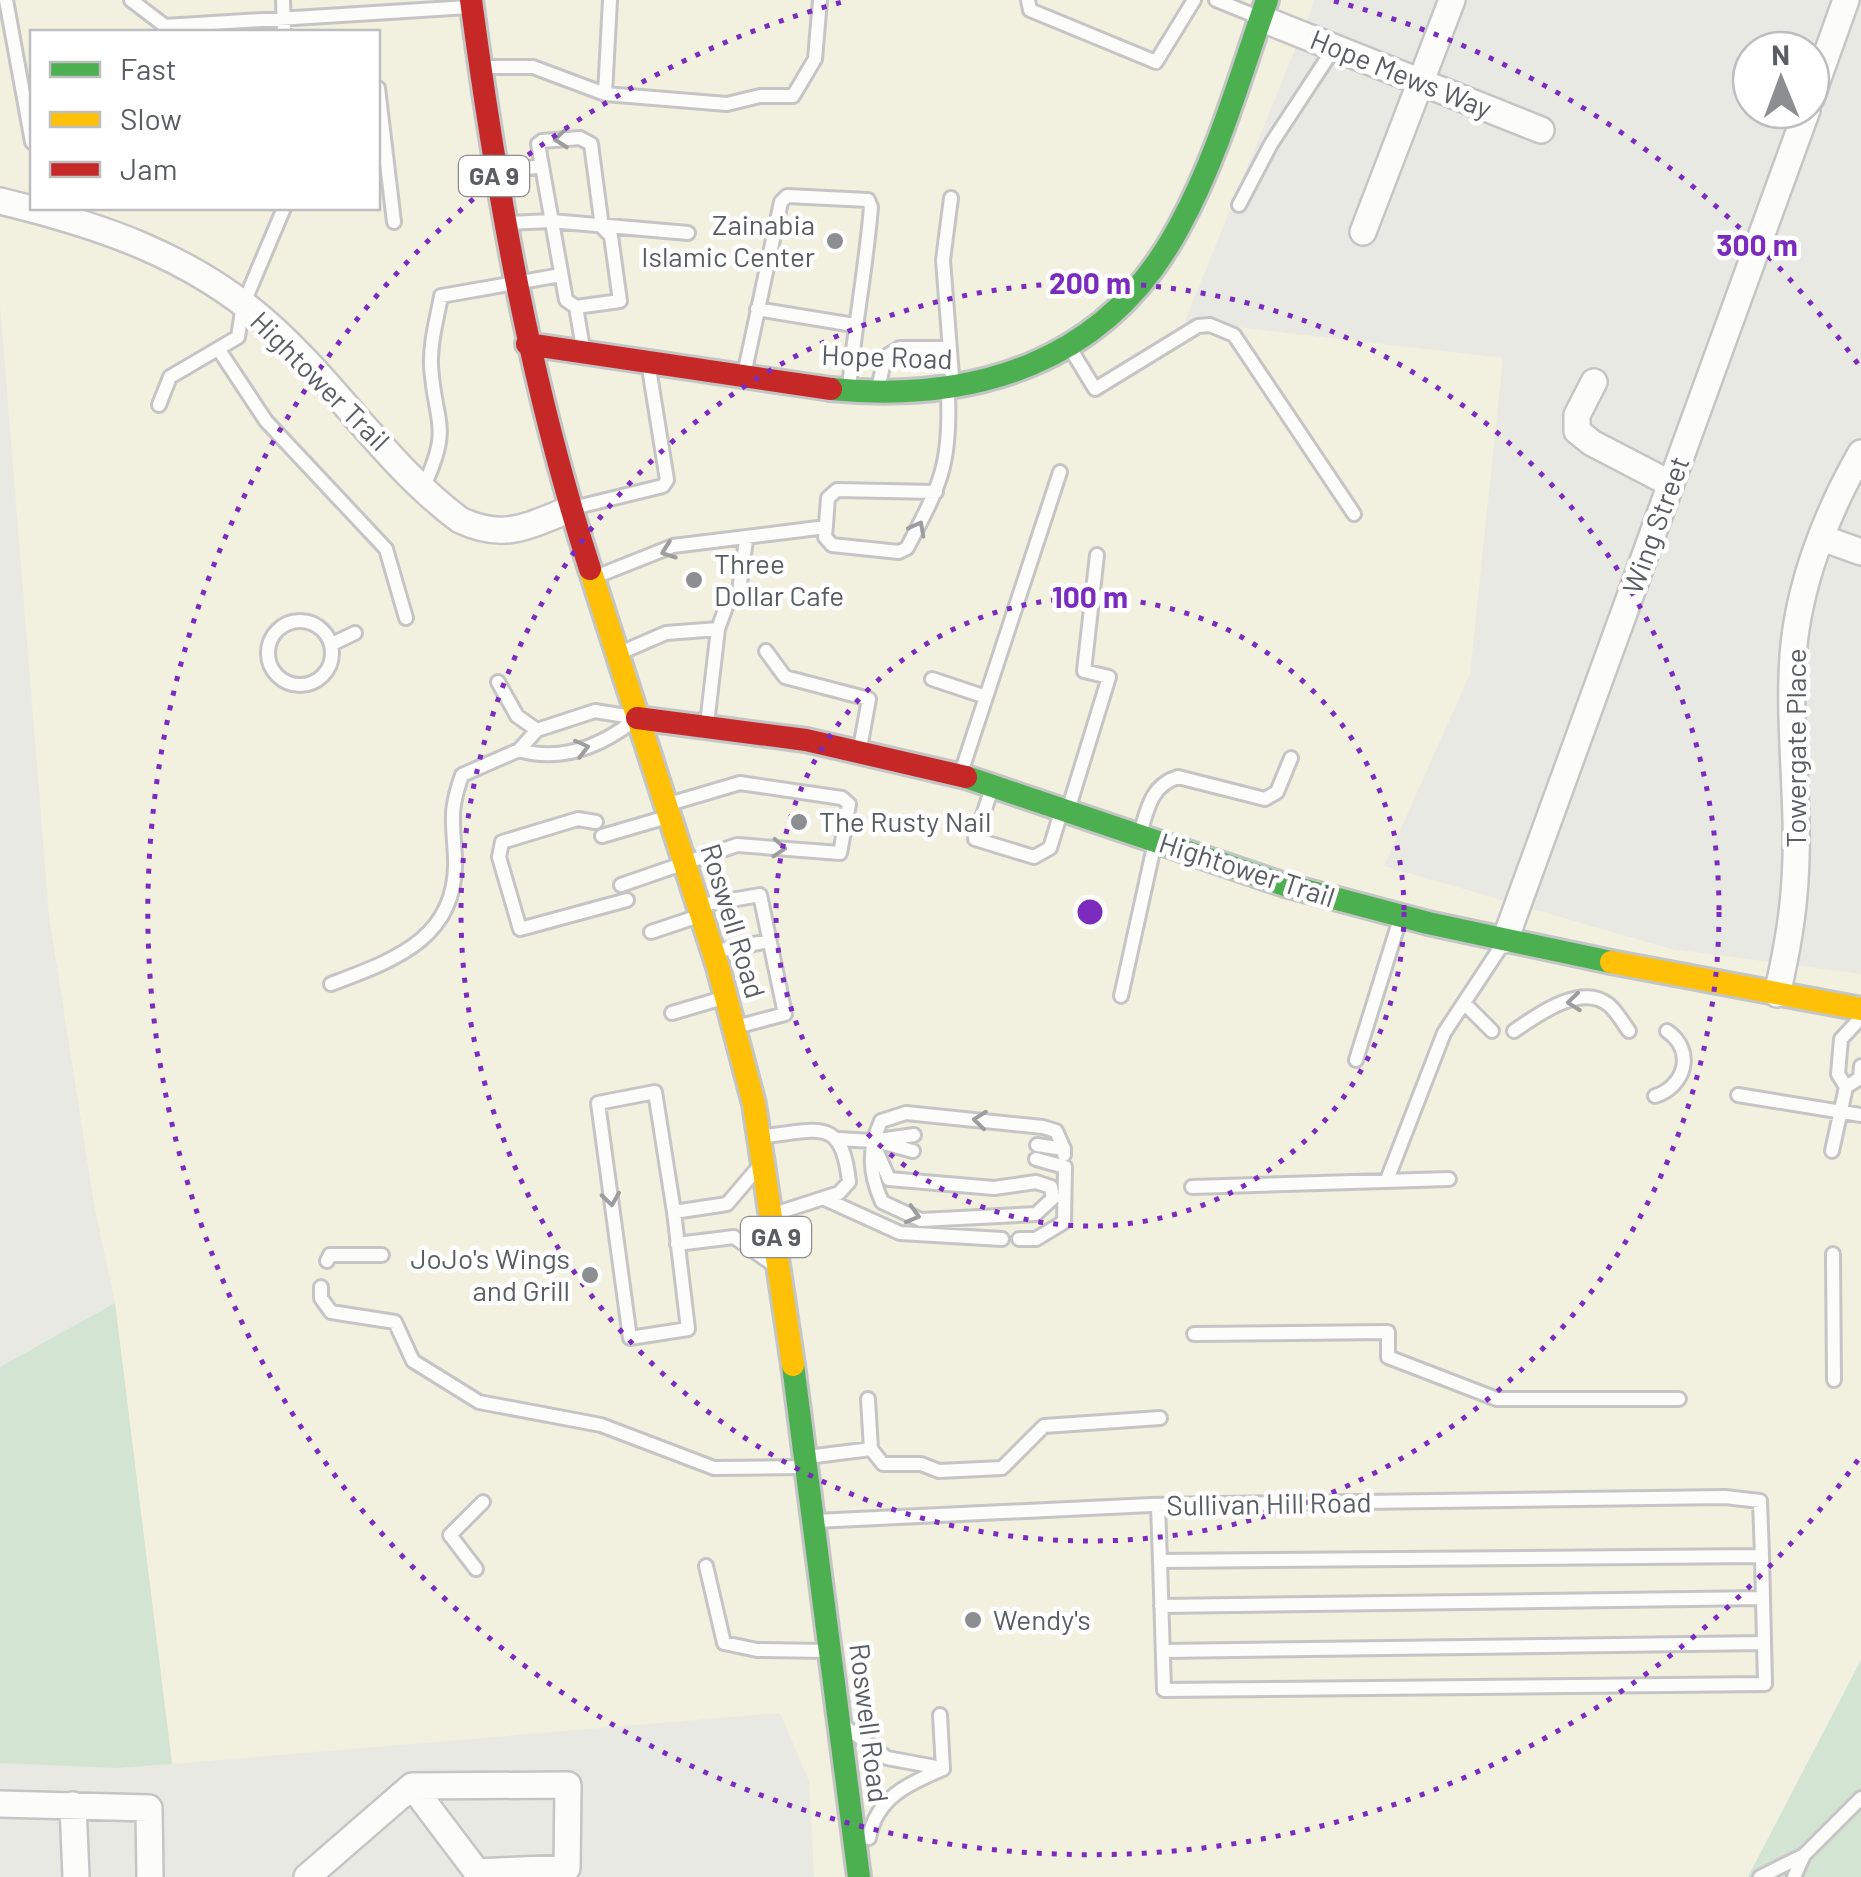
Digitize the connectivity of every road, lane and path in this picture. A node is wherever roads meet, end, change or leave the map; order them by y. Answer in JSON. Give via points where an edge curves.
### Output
{"nodes":[{"id":1,"x":6,"y":0,"type":"edge"},
{"id":2,"x":131,"y":0,"type":"edge"},
{"id":3,"x":283,"y":0,"type":"edge"},
{"id":4,"x":610,"y":0,"type":"edge"},
{"id":5,"x":820,"y":0,"type":"edge"},
{"id":6,"x":1028,"y":0,"type":"edge"},
{"id":7,"x":1194,"y":0,"type":"edge"},
{"id":8,"x":1216,"y":0,"type":"edge"},
{"id":9,"x":1452,"y":0,"type":"edge"},
{"id":10,"x":1846,"y":0,"type":"edge"},
{"id":11,"x":471,"y":4,"type":"edge"},
{"id":12,"x":1264,"y":9,"type":"edge"},
{"id":13,"x":284,"y":26,"type":"edge"},
{"id":14,"x":1831,"y":42,"type":"edge"},
{"id":15,"x":1334,"y":48,"type":"junction"},
{"id":16,"x":478,"y":68,"type":"junction"},
{"id":17,"x":1421,"y":83,"type":"junction"},
{"id":18,"x":605,"y":94,"type":"junction"},
{"id":19,"x":380,"y":105,"type":"edge"},
{"id":20,"x":1541,"y":130,"type":"dead end"},
{"id":21,"x":1799,"y":130,"type":"edge"},
{"id":22,"x":30,"y":131,"type":"edge"},
{"id":23,"x":542,"y":166,"type":"junction"},
{"id":24,"x":494,"y":174,"type":"junction"},
{"id":25,"x":951,"y":198,"type":"dead end"},
{"id":26,"x":0,"y":201,"type":"edge"},
{"id":27,"x":1239,"y":205,"type":"dead end"},
{"id":28,"x":30,"y":208,"type":"edge"},
{"id":29,"x":37,"y":210,"type":"edge"},
{"id":30,"x":282,"y":210,"type":"edge"},
{"id":31,"x":552,"y":221,"type":"junction"},
{"id":32,"x":394,"y":222,"type":"dead end"},
{"id":33,"x":503,"y":223,"type":"junction"},
{"id":34,"x":602,"y":228,"type":"junction"},
{"id":35,"x":1363,"y":232,"type":"dead end"},
{"id":36,"x":688,"y":233,"type":"dead end"},
{"id":37,"x":561,"y":275,"type":"junction"},
{"id":38,"x":516,"y":286,"type":"junction"},
{"id":39,"x":244,"y":305,"type":"junction"},
{"id":40,"x":576,"y":307,"type":"junction"},
{"id":41,"x":757,"y":309,"type":"junction"},
{"id":42,"x":854,"y":325,"type":"junction"},
{"id":43,"x":528,"y":344,"type":"junction"},
{"id":44,"x":583,"y":348,"type":"junction"},
{"id":45,"x":947,"y":348,"type":"junction"},
{"id":46,"x":1070,"y":348,"type":"junction"},
{"id":47,"x":219,"y":350,"type":"junction"},
{"id":48,"x":648,"y":360,"type":"junction"},
{"id":49,"x":744,"y":377,"type":"junction"},
{"id":50,"x":1594,"y":382,"type":"dead end"},
{"id":51,"x":849,"y":389,"type":"junction"},
{"id":52,"x":878,"y":392,"type":"junction"},
{"id":53,"x":950,"y":392,"type":"junction"},
{"id":54,"x":159,"y":405,"type":"dead end"},
{"id":55,"x":1861,"y":453,"type":"edge"},
{"id":56,"x":1060,"y":472,"type":"dead end"},
{"id":57,"x":1671,"y":484,"type":"junction"},
{"id":58,"x":424,"y":486,"type":"junction"},
{"id":59,"x":936,"y":492,"type":"junction"},
{"id":60,"x":571,"y":509,"type":"junction"},
{"id":61,"x":1354,"y":514,"type":"dead end"},
{"id":62,"x":826,"y":532,"type":"junction"},
{"id":63,"x":1822,"y":538,"type":"junction"},
{"id":64,"x":746,"y":540,"type":"junction"},
{"id":65,"x":1861,"y":552,"type":"edge"},
{"id":66,"x":1097,"y":554,"type":"dead end"},
{"id":67,"x":592,"y":577,"type":"junction"},
{"id":68,"x":406,"y":618,"type":"dead end"},
{"id":69,"x":718,"y":629,"type":"junction"},
{"id":70,"x":355,"y":633,"type":"dead end"},
{"id":71,"x":332,"y":644,"type":"junction"},
{"id":72,"x":766,"y":651,"type":"dead end"},
{"id":73,"x":617,"y":654,"type":"junction"},
{"id":74,"x":932,"y":679,"type":"dead end"},
{"id":75,"x":498,"y":682,"type":"dead end"},
{"id":76,"x":986,"y":698,"type":"junction"},
{"id":77,"x":637,"y":718,"type":"junction"},
{"id":78,"x":707,"y":724,"type":"junction"},
{"id":79,"x":537,"y":730,"type":"junction"},
{"id":80,"x":520,"y":750,"type":"junction"},
{"id":81,"x":859,"y":750,"type":"junction"},
{"id":82,"x":1290,"y":758,"type":"dead end"},
{"id":83,"x":960,"y":775,"type":"junction"},
{"id":84,"x":993,"y":785,"type":"junction"},
{"id":85,"x":1065,"y":808,"type":"junction"},
{"id":86,"x":667,"y":810,"type":"junction"},
{"id":87,"x":596,"y":822,"type":"dead end"},
{"id":88,"x":602,"y":836,"type":"dead end"},
{"id":89,"x":1148,"y":837,"type":"junction"},
{"id":90,"x":685,"y":866,"type":"junction"},
{"id":91,"x":622,"y":885,"type":"dead end"},
{"id":92,"x":628,"y":900,"type":"dead end"},
{"id":93,"x":700,"y":911,"type":"junction"},
{"id":94,"x":1401,"y":917,"type":"junction"},
{"id":95,"x":651,"y":932,"type":"dead end"},
{"id":96,"x":1506,"y":940,"type":"junction"},
{"id":97,"x":769,"y":941,"type":"junction"},
{"id":98,"x":714,"y":952,"type":"junction"},
{"id":99,"x":331,"y":984,"type":"dead end"},
{"id":100,"x":1778,"y":994,"type":"junction"},
{"id":101,"x":1121,"y":996,"type":"dead end"},
{"id":102,"x":726,"y":997,"type":"junction"},
{"id":103,"x":1464,"y":1002,"type":"junction"},
{"id":104,"x":672,"y":1013,"type":"dead end"},
{"id":105,"x":1859,"y":1018,"type":"edge"},
{"id":106,"x":734,"y":1028,"type":"junction"},
{"id":107,"x":1492,"y":1031,"type":"dead end"},
{"id":108,"x":1514,"y":1031,"type":"dead end"},
{"id":109,"x":1629,"y":1031,"type":"dead end"},
{"id":110,"x":1666,"y":1031,"type":"dead end"},
{"id":111,"x":1356,"y":1060,"type":"dead end"},
{"id":112,"x":1861,"y":1066,"type":"edge"},
{"id":113,"x":1846,"y":1086,"type":"junction"},
{"id":114,"x":1655,"y":1096,"type":"dead end"},
{"id":115,"x":1738,"y":1096,"type":"dead end"},
{"id":116,"x":1843,"y":1112,"type":"junction"},
{"id":117,"x":1861,"y":1115,"type":"edge"},
{"id":118,"x":914,"y":1135,"type":"dead end"},
{"id":119,"x":839,"y":1139,"type":"junction"},
{"id":120,"x":872,"y":1140,"type":"junction"},
{"id":121,"x":761,"y":1148,"type":"junction"},
{"id":122,"x":1064,"y":1149,"type":"junction"},
{"id":123,"x":913,"y":1151,"type":"dead end"},
{"id":124,"x":1832,"y":1151,"type":"dead end"},
{"id":125,"x":1065,"y":1167,"type":"junction"},
{"id":126,"x":1449,"y":1179,"type":"dead end"},
{"id":127,"x":1386,"y":1180,"type":"junction"},
{"id":128,"x":1192,"y":1187,"type":"dead end"},
{"id":129,"x":1058,"y":1198,"type":"junction"},
{"id":130,"x":825,"y":1199,"type":"junction"},
{"id":131,"x":674,"y":1212,"type":"junction"},
{"id":132,"x":772,"y":1215,"type":"junction"},
{"id":133,"x":1002,"y":1240,"type":"dead end"},
{"id":134,"x":1019,"y":1240,"type":"dead end"},
{"id":135,"x":677,"y":1244,"type":"junction"},
{"id":136,"x":1833,"y":1254,"type":"dead end"},
{"id":137,"x":382,"y":1255,"type":"dead end"},
{"id":138,"x":327,"y":1261,"type":"dead end"},
{"id":139,"x":781,"y":1270,"type":"junction"},
{"id":140,"x":321,"y":1287,"type":"dead end"},
{"id":141,"x":1194,"y":1334,"type":"dead end"},
{"id":142,"x":1834,"y":1380,"type":"dead end"},
{"id":143,"x":868,"y":1399,"type":"dead end"},
{"id":144,"x":1679,"y":1399,"type":"dead end"},
{"id":145,"x":1160,"y":1418,"type":"dead end"},
{"id":146,"x":871,"y":1448,"type":"junction"},
{"id":147,"x":805,"y":1462,"type":"junction"},
{"id":148,"x":482,"y":1502,"type":"dead end"},
{"id":149,"x":1158,"y":1506,"type":"junction"},
{"id":150,"x":812,"y":1521,"type":"junction"},
{"id":151,"x":1762,"y":1556,"type":"junction"},
{"id":152,"x":1160,"y":1561,"type":"junction"},
{"id":153,"x":706,"y":1566,"type":"dead end"},
{"id":154,"x":476,"y":1569,"type":"dead end"},
{"id":155,"x":1763,"y":1598,"type":"junction"},
{"id":156,"x":1161,"y":1606,"type":"junction"},
{"id":157,"x":1764,"y":1643,"type":"junction"},
{"id":158,"x":829,"y":1651,"type":"junction"},
{"id":159,"x":1163,"y":1651,"type":"junction"},
{"id":160,"x":940,"y":1716,"type":"dead end"},
{"id":161,"x":838,"y":1720,"type":"junction"},
{"id":162,"x":943,"y":1769,"type":"junction"},
{"id":163,"x":412,"y":1786,"type":"junction"},
{"id":164,"x":1861,"y":1798,"type":"edge"},
{"id":165,"x":0,"y":1804,"type":"edge"},
{"id":166,"x":73,"y":1805,"type":"junction"},
{"id":167,"x":1804,"y":1854,"type":"junction"},
{"id":168,"x":76,"y":1877,"type":"edge"},
{"id":169,"x":150,"y":1877,"type":"edge"},
{"id":170,"x":307,"y":1877,"type":"edge"},
{"id":171,"x":860,"y":1877,"type":"edge"},
{"id":172,"x":1760,"y":1877,"type":"edge"},
{"id":173,"x":1794,"y":1877,"type":"edge"}],
"edges":[{"from":1,"to":22,"type":"lane"},
{"from":2,"to":13,"type":"lane","via":[[164,26]]},
{"from":3,"to":13,"type":"lane"},
{"from":4,"to":18,"type":"lane"},
{"from":5,"to":18,"type":"lane","via":[[815,59],[793,96],[727,104]]},
{"from":6,"to":7,"type":"lane","via":[[1030,10],[1156,62]]},
{"from":8,"to":12,"type":"lane"},
{"from":9,"to":17,"type":"street"},
{"from":10,"to":14,"type":"street"},
{"from":11,"to":13,"type":"lane"},
{"from":11,"to":16,"type":"street","name":"Roswell Road","number":"GA 9"},
{"from":12,"to":15,"type":"street","name":"Hope Mews Way"},
{"from":12,"to":46,"type":"street","name":"Hope Road","via":[[1192,198],[1162,257],[1134,293]]},
{"from":15,"to":17,"type":"street","name":"Hope Mews Way"},
{"from":15,"to":27,"type":"lane"},
{"from":16,"to":18,"type":"lane","via":[[533,67]]},
{"from":16,"to":24,"type":"street","name":"Roswell Road","number":"GA 9"},
{"from":17,"to":20,"type":"street","name":"Hope Mews Way"},
{"from":17,"to":35,"type":"street"},
{"from":19,"to":32,"type":"lane"},
{"from":21,"to":57,"type":"street","name":"Wing Street"},
{"from":23,"to":24,"type":"lane"},
{"from":23,"to":31,"type":"lane"},
{"from":34,"to":23,"type":"lane","one_way":true,"via":[[591,144],[580,138],[542,141]]},
{"from":24,"to":33,"type":"street","name":"Roswell Road","number":"GA 9"},
{"from":25,"to":45,"type":"lane","via":[[943,260]]},
{"from":26,"to":28,"type":"street","name":"Hightower Trail"},
{"from":29,"to":39,"type":"street","name":"Hightower Trail","via":[[149,246]]},
{"from":30,"to":39,"type":"lane"},
{"from":31,"to":33,"type":"lane"},
{"from":31,"to":34,"type":"lane"},
{"from":31,"to":37,"type":"lane"},
{"from":33,"to":38,"type":"street","name":"Roswell Road","number":"GA 9"},
{"from":34,"to":36,"type":"lane"},
{"from":34,"to":40,"type":"lane","via":[[611,236],[620,301]]},
{"from":37,"to":38,"type":"lane"},
{"from":37,"to":40,"type":"lane","via":[[566,300]]},
{"from":38,"to":43,"type":"street","name":"Roswell Road","number":"GA 9"},
{"from":38,"to":58,"type":"lane","via":[[442,296],[431,366],[440,450]]},
{"from":39,"to":47,"type":"lane","via":[[238,336]]},
{"from":39,"to":58,"type":"street","name":"Hightower Trail"},
{"from":40,"to":44,"type":"lane"},
{"from":41,"to":42,"type":"lane"},
{"from":41,"to":42,"type":"lane","via":[[781,202],[788,196],[868,200],[866,277]]},
{"from":41,"to":49,"type":"lane"},
{"from":42,"to":51,"type":"lane"},
{"from":43,"to":44,"type":"street","name":"Hope Road"},
{"from":43,"to":60,"type":"street","name":"Roswell Road","number":"GA 9"},
{"from":44,"to":48,"type":"street","name":"Hope Road"},
{"from":45,"to":52,"type":"lane","via":[[900,348],[885,358]]},
{"from":45,"to":53,"type":"lane"},
{"from":46,"to":53,"type":"street","name":"Hope Road","via":[[1026,374]]},
{"from":46,"to":61,"type":"lane","via":[[1095,388],[1198,326],[1234,335]]},
{"from":47,"to":54,"type":"lane","via":[[170,377]]},
{"from":47,"to":68,"type":"lane","via":[[266,421],[386,549]]},
{"from":48,"to":49,"type":"street","name":"Hope Road"},
{"from":48,"to":60,"type":"lane","via":[[668,480]]},
{"from":49,"to":51,"type":"street","name":"Hope Road"},
{"from":50,"to":57,"type":"street","via":[[1577,431]]},
{"from":51,"to":52,"type":"street","name":"Hope Road"},
{"from":52,"to":53,"type":"street","name":"Hope Road"},
{"from":53,"to":59,"type":"lane","via":[[950,446]]},
{"from":55,"to":63,"type":"street","name":"Towergate Place"},
{"from":56,"to":76,"type":"lane"},
{"from":57,"to":96,"type":"street","name":"Wing Street"},
{"from":58,"to":60,"type":"street","name":"Hightower Trail","via":[[448,511],[486,532],[511,532]]},
{"from":59,"to":62,"type":"lane","via":[[837,490],[828,498]]},
{"from":62,"to":59,"type":"lane","one_way":true,"via":[[832,545],[898,552],[907,548]]},
{"from":60,"to":67,"type":"street","name":"Roswell Road","number":"GA 9"},
{"from":62,"to":64,"type":"lane"},
{"from":63,"to":65,"type":"street"},
{"from":63,"to":100,"type":"street","name":"Towergate Place","via":[[1793,653],[1796,876]]},
{"from":64,"to":67,"type":"lane","one_way":true,"via":[[673,546]]},
{"from":64,"to":69,"type":"lane","via":[[738,598],[727,604]]},
{"from":66,"to":85,"type":"lane","via":[[1084,670],[1109,677]]},
{"from":67,"to":73,"type":"street","name":"Roswell Road","number":"GA 9"},
{"from":69,"to":73,"type":"lane","via":[[666,632]]},
{"from":69,"to":78,"type":"lane"},
{"from":70,"to":71,"type":"lane"},
{"from":71,"to":71,"type":"lane","via":[[311,622],[291,622],[270,642],[269,662],[282,680],[304,686],[324,676]]},
{"from":72,"to":81,"type":"lane","via":[[785,677],[870,699]]},
{"from":73,"to":77,"type":"street","name":"Roswell Road","number":"GA 9"},
{"from":74,"to":76,"type":"lane"},
{"from":75,"to":79,"type":"lane","via":[[517,716]]},
{"from":76,"to":83,"type":"lane"},
{"from":77,"to":78,"type":"street","name":"Hightower Trail"},
{"from":77,"to":79,"type":"lane","via":[[594,711]]},
{"from":80,"to":77,"type":"lane","one_way":true,"via":[[544,758],[598,744]]},
{"from":77,"to":86,"type":"street","name":"Roswell Road","number":"GA 9"},
{"from":78,"to":81,"type":"street","name":"Hightower Trail"},
{"from":79,"to":80,"type":"lane"},
{"from":80,"to":99,"type":"lane","via":[[462,774],[450,811],[452,894],[441,919],[402,957]]},
{"from":81,"to":83,"type":"street","name":"Hightower Trail"},
{"from":82,"to":89,"type":"lane","via":[[1277,792],[1264,798],[1178,777],[1165,781],[1149,803]]},
{"from":83,"to":84,"type":"street","name":"Hightower Trail"},
{"from":84,"to":85,"type":"street","name":"Hightower Trail"},
{"from":84,"to":85,"type":"lane","via":[[975,839],[1034,857],[1050,848]]},
{"from":85,"to":89,"type":"street","name":"Hightower Trail"},
{"from":86,"to":88,"type":"lane"},
{"from":86,"to":90,"type":"street","name":"Roswell Road","number":"GA 9"},
{"from":90,"to":86,"type":"lane","one_way":true,"via":[[738,846],[840,853],[849,804],[740,783]]},
{"from":87,"to":92,"type":"lane","via":[[578,818],[502,842],[499,857],[520,930]]},
{"from":89,"to":94,"type":"street","name":"Hightower Trail"},
{"from":89,"to":101,"type":"lane"},
{"from":90,"to":91,"type":"lane"},
{"from":90,"to":93,"type":"street","name":"Roswell Road","number":"GA 9"},
{"from":93,"to":95,"type":"lane"},
{"from":93,"to":97,"type":"lane","via":[[760,895]]},
{"from":93,"to":98,"type":"street","name":"Roswell Road","number":"GA 9"},
{"from":94,"to":96,"type":"street","name":"Hightower Trail"},
{"from":94,"to":111,"type":"lane"},
{"from":96,"to":100,"type":"street","name":"Hightower Trail"},
{"from":96,"to":103,"type":"lane"},
{"from":97,"to":98,"type":"lane"},
{"from":97,"to":106,"type":"lane","via":[[784,1014]]},
{"from":98,"to":102,"type":"street","name":"Roswell Road","number":"GA 9"},
{"from":100,"to":105,"type":"street","name":"Hightower Trail"},
{"from":102,"to":104,"type":"lane"},
{"from":102,"to":106,"type":"street","name":"Roswell Road","number":"GA 9"},
{"from":103,"to":107,"type":"lane"},
{"from":103,"to":127,"type":"lane","via":[[1444,1033]]},
{"from":105,"to":113,"type":"lane","via":[[1841,1038],[1838,1074]]},
{"from":106,"to":121,"type":"street","name":"Roswell Road","number":"GA 9"},
{"from":109,"to":108,"type":"lane","one_way":true,"via":[[1608,1004],[1596,1000],[1559,1003]]},
{"from":110,"to":114,"type":"lane","via":[[1685,1054],[1683,1074],[1672,1091]]},
{"from":112,"to":113,"type":"lane","via":[[1860,1078]]},
{"from":113,"to":116,"type":"lane"},
{"from":115,"to":116,"type":"lane"},
{"from":116,"to":117,"type":"lane"},
{"from":116,"to":124,"type":"lane"},
{"from":118,"to":120,"type":"lane"},
{"from":119,"to":120,"type":"lane"},
{"from":119,"to":121,"type":"lane","via":[[814,1130]]},
{"from":119,"to":130,"type":"lane","via":[[850,1182]]},
{"from":122,"to":120,"type":"lane","one_way":true,"via":[[1056,1131],[1043,1127],[906,1113],[882,1121]]},
{"from":120,"to":123,"type":"lane"},
{"from":120,"to":129,"type":"lane","via":[[888,1179],[994,1188],[1036,1182],[1051,1186]]},
{"from":120,"to":129,"type":"lane","one_way":true,"via":[[872,1179],[882,1202],[904,1215],[950,1221],[1022,1217]]},
{"from":121,"to":131,"type":"lane","via":[[728,1204]]},
{"from":121,"to":132,"type":"street","name":"Roswell Road","number":"GA 9"},
{"from":122,"to":125,"type":"lane"},
{"from":122,"to":125,"type":"lane","via":[[1037,1152]]},
{"from":125,"to":129,"type":"lane"},
{"from":126,"to":127,"type":"lane"},
{"from":127,"to":128,"type":"lane"},
{"from":129,"to":134,"type":"lane","via":[[1064,1222],[1036,1239]]},
{"from":130,"to":132,"type":"lane"},
{"from":130,"to":133,"type":"lane","via":[[900,1233]]},
{"from":131,"to":135,"type":"lane"},
{"from":131,"to":135,"type":"lane","one_way":true,"via":[[655,1092],[598,1103],[630,1338],[688,1329]]},
{"from":132,"to":139,"type":"street","name":"Roswell Road","number":"GA 9"},
{"from":135,"to":139,"type":"lane","via":[[734,1237]]},
{"from":136,"to":142,"type":"lane"},
{"from":137,"to":138,"type":"lane","via":[[341,1252]]},
{"from":139,"to":147,"type":"street","name":"Roswell Road","number":"GA 9"},
{"from":140,"to":147,"type":"lane","via":[[331,1312],[395,1322],[413,1361],[479,1402],[602,1425],[714,1468]]},
{"from":141,"to":144,"type":"lane","via":[[1388,1332],[1388,1357],[1497,1399]]},
{"from":143,"to":146,"type":"lane"},
{"from":145,"to":146,"type":"lane","via":[[1044,1426],[1002,1468],[939,1472],[922,1464],[883,1464]]},
{"from":146,"to":147,"type":"lane"},
{"from":147,"to":150,"type":"street","name":"Roswell Road","number":"GA 9"},
{"from":148,"to":154,"type":"lane","via":[[450,1535]]},
{"from":149,"to":150,"type":"lane","name":"Sullivan Hill Road"},
{"from":149,"to":151,"type":"lane","name":"Sullivan Hill Road","via":[[1725,1498],[1760,1501]]},
{"from":149,"to":152,"type":"lane"},
{"from":150,"to":158,"type":"street","name":"Roswell Road","number":"GA 9"},
{"from":151,"to":152,"type":"lane"},
{"from":151,"to":155,"type":"lane"},
{"from":152,"to":156,"type":"lane"},
{"from":153,"to":158,"type":"lane","via":[[724,1642],[757,1650]]},
{"from":155,"to":156,"type":"lane"},
{"from":155,"to":157,"type":"lane"},
{"from":156,"to":159,"type":"lane"},
{"from":157,"to":159,"type":"lane"},
{"from":157,"to":159,"type":"lane","via":[[1764,1684],[1164,1690]]},
{"from":158,"to":161,"type":"street","name":"Roswell Road","number":"GA 9"},
{"from":160,"to":162,"type":"lane"},
{"from":161,"to":162,"type":"lane","via":[[887,1758]]},
{"from":161,"to":171,"type":"street","name":"Roswell Road","number":"GA 9"},
{"from":162,"to":171,"type":"lane","via":[[891,1794],[871,1824]]},
{"from":163,"to":163,"type":"street","via":[[477,1872],[566,1868],[568,1785]]},
{"from":163,"to":170,"type":"street"},
{"from":164,"to":167,"type":"lane"},
{"from":165,"to":166,"type":"street"},
{"from":166,"to":168,"type":"street"},
{"from":166,"to":169,"type":"street","via":[[149,1808]]},
{"from":167,"to":172,"type":"lane"},
{"from":167,"to":173,"type":"lane"}]}
